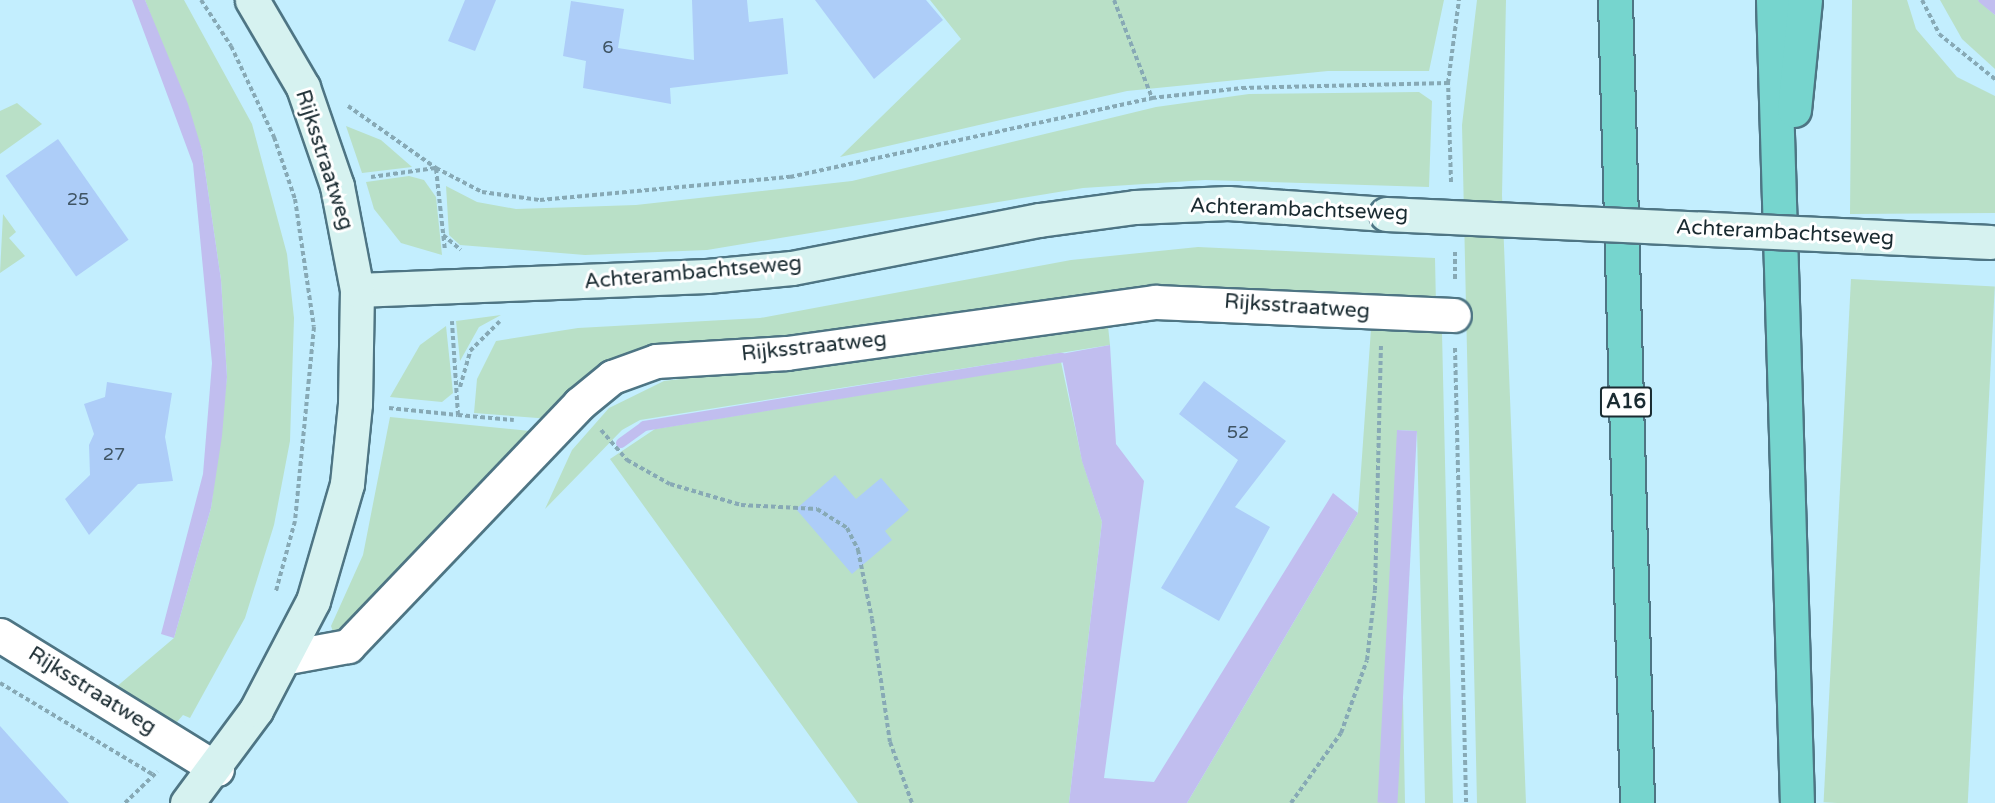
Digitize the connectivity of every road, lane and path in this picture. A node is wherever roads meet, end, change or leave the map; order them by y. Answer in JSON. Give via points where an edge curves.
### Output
{"nodes":[{"id":1,"x":201,"y":0,"type":"edge"},
{"id":2,"x":252,"y":0,"type":"edge"},
{"id":3,"x":1114,"y":0,"type":"edge"},
{"id":4,"x":1459,"y":0,"type":"edge"},
{"id":5,"x":1615,"y":0,"type":"edge"},
{"id":6,"x":1773,"y":0,"type":"edge"},
{"id":7,"x":1805,"y":0,"type":"edge"},
{"id":8,"x":1922,"y":0,"type":"edge"},
{"id":9,"x":1995,"y":79,"type":"edge"},
{"id":10,"x":1448,"y":83,"type":"junction"},
{"id":11,"x":342,"y":98,"type":"dead end"},
{"id":12,"x":1152,"y":98,"type":"junction"},
{"id":13,"x":436,"y":168,"type":"junction"},
{"id":14,"x":1451,"y":186,"type":"dead end"},
{"id":15,"x":443,"y":235,"type":"dead end"},
{"id":16,"x":1782,"y":240,"type":"junction"},
{"id":17,"x":1454,"y":242,"type":"dead end"},
{"id":18,"x":1992,"y":242,"type":"edge"},
{"id":19,"x":357,"y":290,"type":"junction"},
{"id":20,"x":1382,"y":312,"type":"junction"},
{"id":21,"x":1454,"y":315,"type":"junction"},
{"id":22,"x":460,"y":387,"type":"dead end"},
{"id":23,"x":355,"y":404,"type":"junction"},
{"id":24,"x":568,"y":414,"type":"junction"},
{"id":25,"x":458,"y":415,"type":"junction"},
{"id":26,"x":274,"y":596,"type":"dead end"},
{"id":27,"x":0,"y":635,"type":"edge"},
{"id":28,"x":288,"y":657,"type":"junction"},
{"id":29,"x":0,"y":683,"type":"edge"},
{"id":30,"x":183,"y":748,"type":"junction"},
{"id":31,"x":217,"y":769,"type":"junction"},
{"id":32,"x":154,"y":775,"type":"junction"},
{"id":33,"x":125,"y":803,"type":"edge"},
{"id":34,"x":188,"y":803,"type":"edge"},
{"id":35,"x":912,"y":803,"type":"edge"},
{"id":36,"x":1291,"y":803,"type":"edge"},
{"id":37,"x":1466,"y":803,"type":"edge"},
{"id":38,"x":1637,"y":803,"type":"edge"},
{"id":39,"x":1797,"y":803,"type":"edge"}],
"edges":[{"from":1,"to":26,"type":"path","name":"Rijksstraatweg","via":[[231,46],[274,137],[295,199],[315,327],[295,521]]},
{"from":2,"to":19,"type":"street","name":"Rijksstraatweg","via":[[303,87],[337,186]]},
{"from":3,"to":12,"type":"path"},
{"from":4,"to":10,"type":"path"},
{"from":5,"to":38,"type":"highway","number":"A16"},
{"from":6,"to":16,"type":"highway"},
{"from":7,"to":16,"type":"highway"},
{"from":8,"to":9,"type":"path","via":[[1939,34]]},
{"from":10,"to":12,"type":"path","name":"Rijksstraatweg","via":[[1242,88]]},
{"from":10,"to":14,"type":"path"},
{"from":11,"to":13,"type":"path","name":"Rijksstraatweg"},
{"from":12,"to":13,"type":"path","name":"Rijksstraatweg","via":[[790,177],[540,200],[482,192]]},
{"from":13,"to":15,"type":"path"},
{"from":16,"to":39,"type":"highway"},
{"from":17,"to":21,"type":"path"},
{"from":18,"to":19,"type":"street","name":"Achterambachtseweg","bridge":true,"via":[[1228,203],[1135,207],[1039,220],[792,268],[707,276]]},
{"from":19,"to":23,"type":"street","name":"Rijksstraatweg"},
{"from":20,"to":21,"type":"street","name":"Rijksstraatweg"},
{"from":20,"to":24,"type":"street","name":"Rijksstraatweg","via":[[1155,302],[787,353],[656,361],[612,377]]},
{"from":20,"to":36,"type":"path","via":[[1375,590],[1367,660],[1341,733]]},
{"from":21,"to":37,"type":"path"},
{"from":22,"to":25,"type":"path"},
{"from":23,"to":25,"type":"path"},
{"from":23,"to":28,"type":"street","name":"Rijksstraatweg","via":[[347,484],[313,601]]},
{"from":24,"to":25,"type":"path"},
{"from":24,"to":28,"type":"street","name":"Rijksstraatweg","via":[[506,486],[348,646]]},
{"from":24,"to":35,"type":"path","via":[[627,460],[670,484],[741,505],[817,509],[847,528],[858,550],[872,619],[890,742]]},
{"from":27,"to":30,"type":"street","name":"Rijksstraatweg"},
{"from":28,"to":31,"type":"street","name":"Rijksstraatweg"},
{"from":29,"to":32,"type":"path"},
{"from":30,"to":31,"type":"street","name":"Rijksstraatweg"},
{"from":30,"to":32,"type":"path","name":"Rijksstraatweg"},
{"from":31,"to":34,"type":"street","name":"Rijksstraatweg"},
{"from":32,"to":33,"type":"path","name":"Rijksstraatweg"}]}
